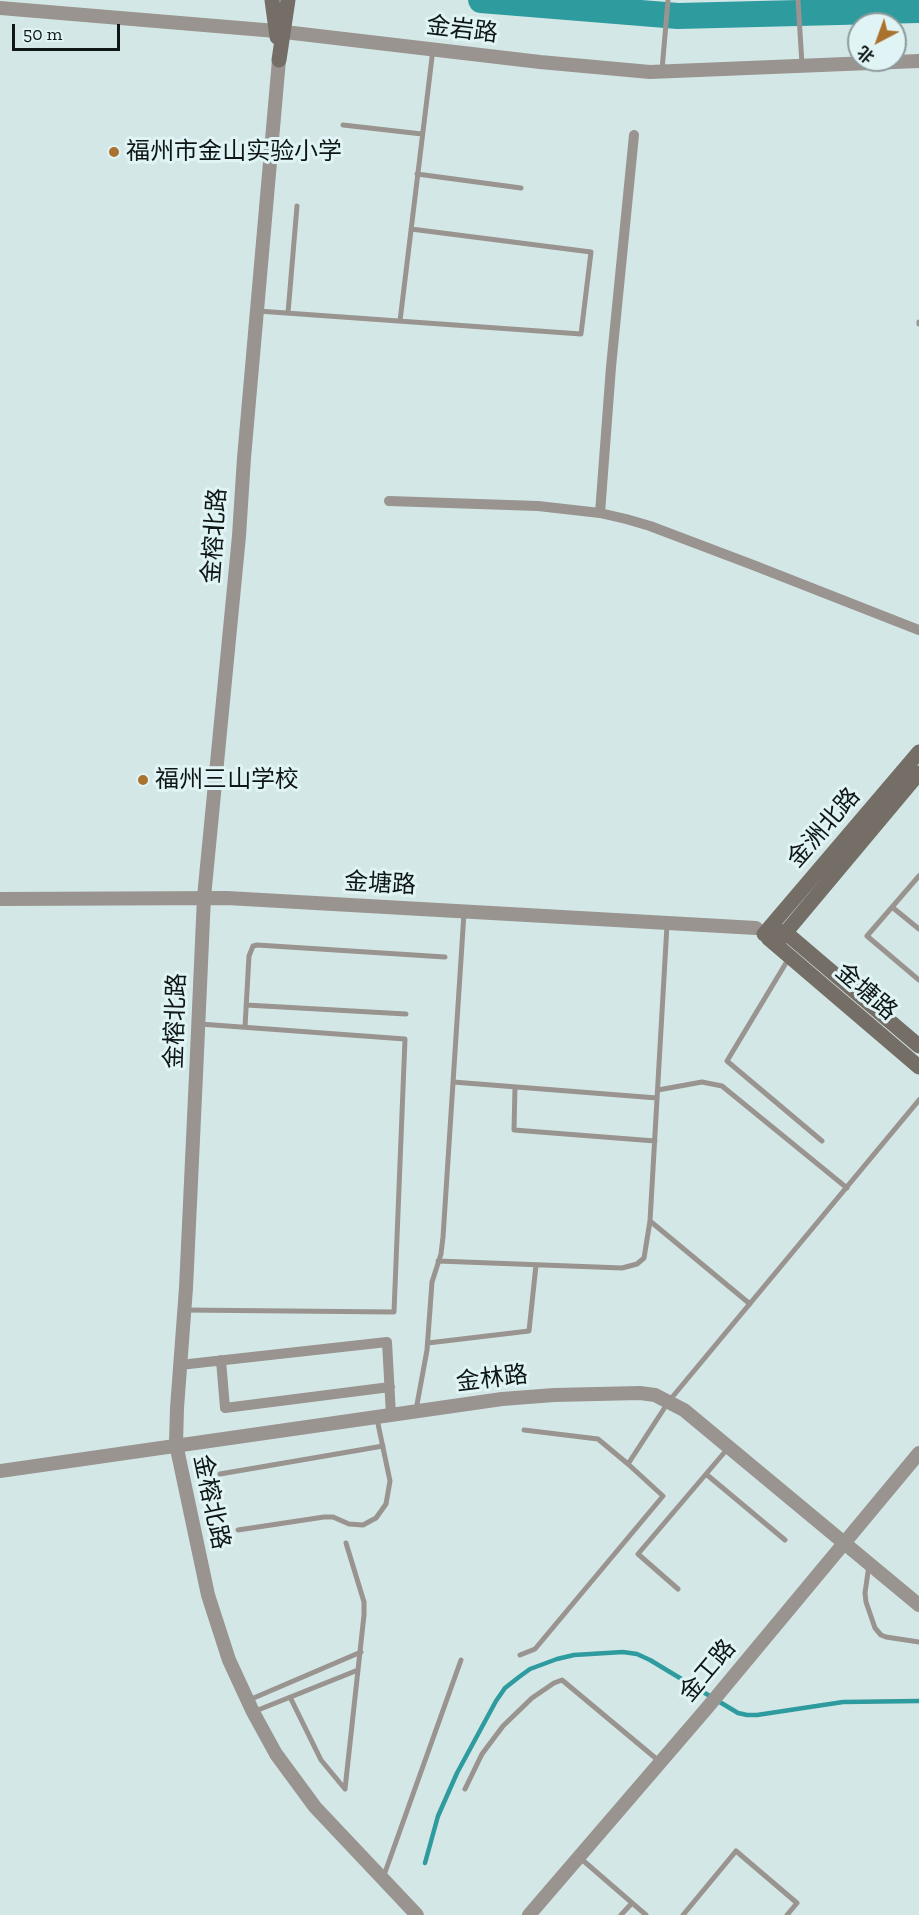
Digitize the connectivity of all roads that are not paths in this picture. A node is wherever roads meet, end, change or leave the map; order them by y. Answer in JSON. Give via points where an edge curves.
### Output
{"nodes":[{"id":1,"x":273,"y":0,"type":"edge"},
{"id":2,"x":288,"y":0,"type":"edge"},
{"id":3,"x":798,"y":0,"type":"edge"},
{"id":4,"x":668,"y":1,"type":"edge"},
{"id":5,"x":0,"y":8,"type":"edge"},
{"id":6,"x":280,"y":31,"type":"junction"},
{"id":7,"x":433,"y":49,"type":"junction"},
{"id":8,"x":279,"y":60,"type":"joint"},
{"id":9,"x":919,"y":61,"type":"edge"},
{"id":10,"x":802,"y":66,"type":"junction"},
{"id":11,"x":662,"y":72,"type":"junction"},
{"id":12,"x":343,"y":125,"type":"dead end"},
{"id":13,"x":422,"y":134,"type":"junction"},
{"id":14,"x":634,"y":135,"type":"dead end"},
{"id":15,"x":417,"y":174,"type":"junction"},
{"id":16,"x":521,"y":188,"type":"dead end"},
{"id":17,"x":297,"y":206,"type":"dead end"},
{"id":18,"x":411,"y":229,"type":"junction"},
{"id":19,"x":256,"y":311,"type":"junction"},
{"id":20,"x":288,"y":313,"type":"junction"},
{"id":21,"x":400,"y":321,"type":"junction"},
{"id":22,"x":389,"y":501,"type":"dead end"},
{"id":23,"x":600,"y":513,"type":"junction"},
{"id":24,"x":919,"y":630,"type":"edge"},
{"id":25,"x":919,"y":752,"type":"edge"},
{"id":26,"x":919,"y":773,"type":"edge"},
{"id":27,"x":919,"y":876,"type":"edge"},
{"id":28,"x":204,"y":897,"type":"junction"},
{"id":29,"x":0,"y":899,"type":"edge"},
{"id":30,"x":892,"y":907,"type":"junction"},
{"id":31,"x":464,"y":912,"type":"junction"},
{"id":32,"x":667,"y":923,"type":"junction"},
{"id":33,"x":919,"y":930,"type":"edge"},
{"id":34,"x":770,"y":934,"type":"junction"},
{"id":35,"x":790,"y":956,"type":"junction"},
{"id":36,"x":445,"y":957,"type":"dead end"},
{"id":37,"x":919,"y":980,"type":"edge"},
{"id":38,"x":246,"y":1005,"type":"junction"},
{"id":39,"x":406,"y":1014,"type":"dead end"},
{"id":40,"x":198,"y":1024,"type":"junction"},
{"id":41,"x":245,"y":1027,"type":"junction"},
{"id":42,"x":919,"y":1046,"type":"edge"},
{"id":43,"x":919,"y":1067,"type":"edge"},
{"id":44,"x":453,"y":1082,"type":"junction"},
{"id":45,"x":515,"y":1087,"type":"junction"},
{"id":46,"x":657,"y":1090,"type":"junction"},
{"id":47,"x":657,"y":1098,"type":"junction"},
{"id":48,"x":919,"y":1100,"type":"edge"},
{"id":49,"x":655,"y":1141,"type":"junction"},
{"id":50,"x":822,"y":1141,"type":"dead end"},
{"id":51,"x":847,"y":1188,"type":"junction"},
{"id":52,"x":650,"y":1221,"type":"junction"},
{"id":53,"x":438,"y":1261,"type":"junction"},
{"id":54,"x":536,"y":1265,"type":"junction"},
{"id":55,"x":750,"y":1304,"type":"junction"},
{"id":56,"x":184,"y":1310,"type":"junction"},
{"id":57,"x":428,"y":1343,"type":"junction"},
{"id":58,"x":221,"y":1360,"type":"junction"},
{"id":59,"x":180,"y":1365,"type":"junction"},
{"id":60,"x":390,"y":1387,"type":"junction"},
{"id":61,"x":669,"y":1401,"type":"junction"},
{"id":62,"x":415,"y":1412,"type":"junction"},
{"id":63,"x":391,"y":1415,"type":"junction"},
{"id":64,"x":377,"y":1417,"type":"junction"},
{"id":65,"x":524,"y":1430,"type":"dead end"},
{"id":66,"x":176,"y":1444,"type":"junction"},
{"id":67,"x":383,"y":1446,"type":"junction"},
{"id":68,"x":729,"y":1447,"type":"junction"},
{"id":69,"x":919,"y":1453,"type":"edge"},
{"id":70,"x":628,"y":1464,"type":"junction"},
{"id":71,"x":0,"y":1471,"type":"edge"},
{"id":72,"x":220,"y":1474,"type":"dead end"},
{"id":73,"x":706,"y":1474,"type":"junction"},
{"id":74,"x":238,"y":1530,"type":"dead end"},
{"id":75,"x":785,"y":1540,"type":"dead end"},
{"id":76,"x":844,"y":1542,"type":"junction"},
{"id":77,"x":346,"y":1543,"type":"dead end"},
{"id":78,"x":870,"y":1563,"type":"junction"},
{"id":79,"x":678,"y":1589,"type":"dead end"},
{"id":80,"x":919,"y":1605,"type":"edge"},
{"id":81,"x":919,"y":1642,"type":"edge"},
{"id":82,"x":361,"y":1652,"type":"junction"},
{"id":83,"x":520,"y":1655,"type":"dead end"},
{"id":84,"x":461,"y":1660,"type":"dead end"},
{"id":85,"x":357,"y":1670,"type":"junction"},
{"id":86,"x":290,"y":1697,"type":"junction"},
{"id":87,"x":250,"y":1707,"type":"junction"},
{"id":88,"x":660,"y":1762,"type":"junction"},
{"id":89,"x":465,"y":1789,"type":"dead end"},
{"id":90,"x":579,"y":1857,"type":"junction"},
{"id":91,"x":382,"y":1880,"type":"junction"},
{"id":92,"x":632,"y":1903,"type":"junction"},
{"id":93,"x":417,"y":1915,"type":"edge"},
{"id":94,"x":529,"y":1915,"type":"edge"},
{"id":95,"x":621,"y":1915,"type":"edge"},
{"id":96,"x":646,"y":1915,"type":"edge"},
{"id":97,"x":683,"y":1915,"type":"edge"},
{"id":98,"x":787,"y":1915,"type":"edge"}],
"edges":[{"from":1,"to":6,"type":"main road","name":"金榕北路"},
{"from":2,"to":6,"type":"main road","name":"金榕北路"},
{"from":3,"to":10,"type":"lane"},
{"from":4,"to":11,"type":"lane"},
{"from":5,"to":6,"type":"street","name":"金岩路"},
{"from":6,"to":7,"type":"street","name":"金岩路"},
{"from":6,"to":8,"type":"main road","name":"金榕北路"},
{"from":7,"to":11,"type":"street","name":"金岩路"},
{"from":7,"to":13,"type":"lane"},
{"from":8,"to":19,"type":"street","name":"金榕北路"},
{"from":9,"to":10,"type":"street","name":"金岩路"},
{"from":10,"to":11,"type":"street","name":"金岩路"},
{"from":12,"to":13,"type":"lane"},
{"from":13,"to":15,"type":"lane"},
{"from":14,"to":23,"type":"street"},
{"from":15,"to":16,"type":"lane"},
{"from":15,"to":18,"type":"lane"},
{"from":17,"to":20,"type":"lane"},
{"from":18,"to":21,"type":"lane"},
{"from":18,"to":21,"type":"lane","via":[[591,252],[581,334]]},
{"from":19,"to":20,"type":"lane"},
{"from":19,"to":28,"type":"street","name":"金榕北路"},
{"from":20,"to":21,"type":"lane"},
{"from":22,"to":23,"type":"street","via":[[538,506]]},
{"from":23,"to":24,"type":"street","via":[[650,526]]},
{"from":25,"to":34,"type":"main road","name":"金洲北路"},
{"from":26,"to":34,"type":"main road","name":"金洲北路"},
{"from":27,"to":30,"type":"lane"},
{"from":28,"to":29,"type":"street","name":"金塘路"},
{"from":28,"to":31,"type":"street","name":"金塘路"},
{"from":28,"to":40,"type":"street","name":"金榕北路"},
{"from":30,"to":33,"type":"lane"},
{"from":30,"to":37,"type":"lane","via":[[867,936]]},
{"from":31,"to":32,"type":"street","name":"金塘路"},
{"from":31,"to":44,"type":"lane"},
{"from":32,"to":34,"type":"street","name":"金塘路"},
{"from":32,"to":46,"type":"lane"},
{"from":34,"to":35,"type":"main road","name":"金塘路"},
{"from":34,"to":42,"type":"main road","name":"金塘路"},
{"from":35,"to":43,"type":"main road","name":"金塘路"},
{"from":35,"to":50,"type":"lane","via":[[727,1061]]},
{"from":36,"to":38,"type":"lane","via":[[257,945],[249,956]]},
{"from":38,"to":39,"type":"lane"},
{"from":38,"to":41,"type":"lane"},
{"from":40,"to":41,"type":"lane"},
{"from":40,"to":56,"type":"street","name":"金榕北路"},
{"from":41,"to":56,"type":"lane","via":[[405,1039],[394,1312]]},
{"from":44,"to":45,"type":"lane"},
{"from":44,"to":53,"type":"lane"},
{"from":45,"to":47,"type":"lane"},
{"from":45,"to":49,"type":"lane","via":[[514,1130]]},
{"from":46,"to":47,"type":"lane"},
{"from":46,"to":51,"type":"lane","via":[[702,1082],[723,1086]]},
{"from":47,"to":49,"type":"lane"},
{"from":48,"to":51,"type":"lane"},
{"from":49,"to":52,"type":"lane"},
{"from":51,"to":55,"type":"lane"},
{"from":52,"to":54,"type":"lane","via":[[644,1258],[630,1268]]},
{"from":52,"to":55,"type":"lane"},
{"from":53,"to":54,"type":"lane"},
{"from":53,"to":57,"type":"lane","via":[[432,1282]]},
{"from":54,"to":57,"type":"lane","via":[[529,1331]]},
{"from":55,"to":61,"type":"lane"},
{"from":56,"to":59,"type":"street","name":"金榕北路"},
{"from":57,"to":62,"type":"lane"},
{"from":58,"to":59,"type":"street"},
{"from":58,"to":60,"type":"street","via":[[387,1342]]},
{"from":58,"to":60,"type":"street","via":[[225,1408]]},
{"from":59,"to":66,"type":"street","name":"金榕北路"},
{"from":60,"to":63,"type":"street"},
{"from":61,"to":62,"type":"street","name":"金林路","via":[[640,1393],[554,1395]]},
{"from":61,"to":68,"type":"street","name":"金林路"},
{"from":61,"to":70,"type":"lane"},
{"from":62,"to":63,"type":"street","name":"金林路"},
{"from":63,"to":64,"type":"street","name":"金林路"},
{"from":64,"to":66,"type":"street","name":"金林路"},
{"from":64,"to":67,"type":"lane"},
{"from":65,"to":70,"type":"lane","via":[[598,1439]]},
{"from":66,"to":71,"type":"street","name":"金林路"},
{"from":66,"to":87,"type":"street","name":"金榕北路","via":[[208,1595],[229,1660]]},
{"from":67,"to":72,"type":"lane"},
{"from":67,"to":74,"type":"lane","via":[[390,1481],[388,1496],[382,1511],[370,1522],[357,1525],[324,1517]]},
{"from":68,"to":73,"type":"lane"},
{"from":68,"to":76,"type":"street","name":"金林路"},
{"from":69,"to":76,"type":"street","name":"金工路"},
{"from":70,"to":83,"type":"lane","via":[[663,1496],[535,1649]]},
{"from":73,"to":75,"type":"lane"},
{"from":73,"to":79,"type":"lane","via":[[638,1554]]},
{"from":76,"to":78,"type":"street","name":"金林路"},
{"from":76,"to":88,"type":"street","name":"金工路"},
{"from":77,"to":82,"type":"lane","via":[[364,1602]]},
{"from":78,"to":80,"type":"street","name":"金林路"},
{"from":78,"to":81,"type":"lane","via":[[865,1593],[875,1628],[886,1637]]},
{"from":82,"to":85,"type":"lane"},
{"from":82,"to":87,"type":"lane"},
{"from":84,"to":91,"type":"lane"},
{"from":85,"to":86,"type":"lane"},
{"from":85,"to":86,"type":"lane","via":[[345,1789],[321,1760]]},
{"from":86,"to":87,"type":"lane"},
{"from":87,"to":91,"type":"street","name":"金榕北路","via":[[298,1785]]},
{"from":88,"to":89,"type":"lane","via":[[562,1680],[532,1698],[503,1726],[482,1754]]},
{"from":88,"to":90,"type":"street","name":"金工路"},
{"from":90,"to":92,"type":"lane"},
{"from":90,"to":94,"type":"street","name":"金工路"},
{"from":91,"to":93,"type":"street","name":"金榕北路"},
{"from":92,"to":95,"type":"lane"},
{"from":92,"to":96,"type":"lane"},
{"from":97,"to":98,"type":"lane","via":[[736,1851],[797,1903]]}]}
